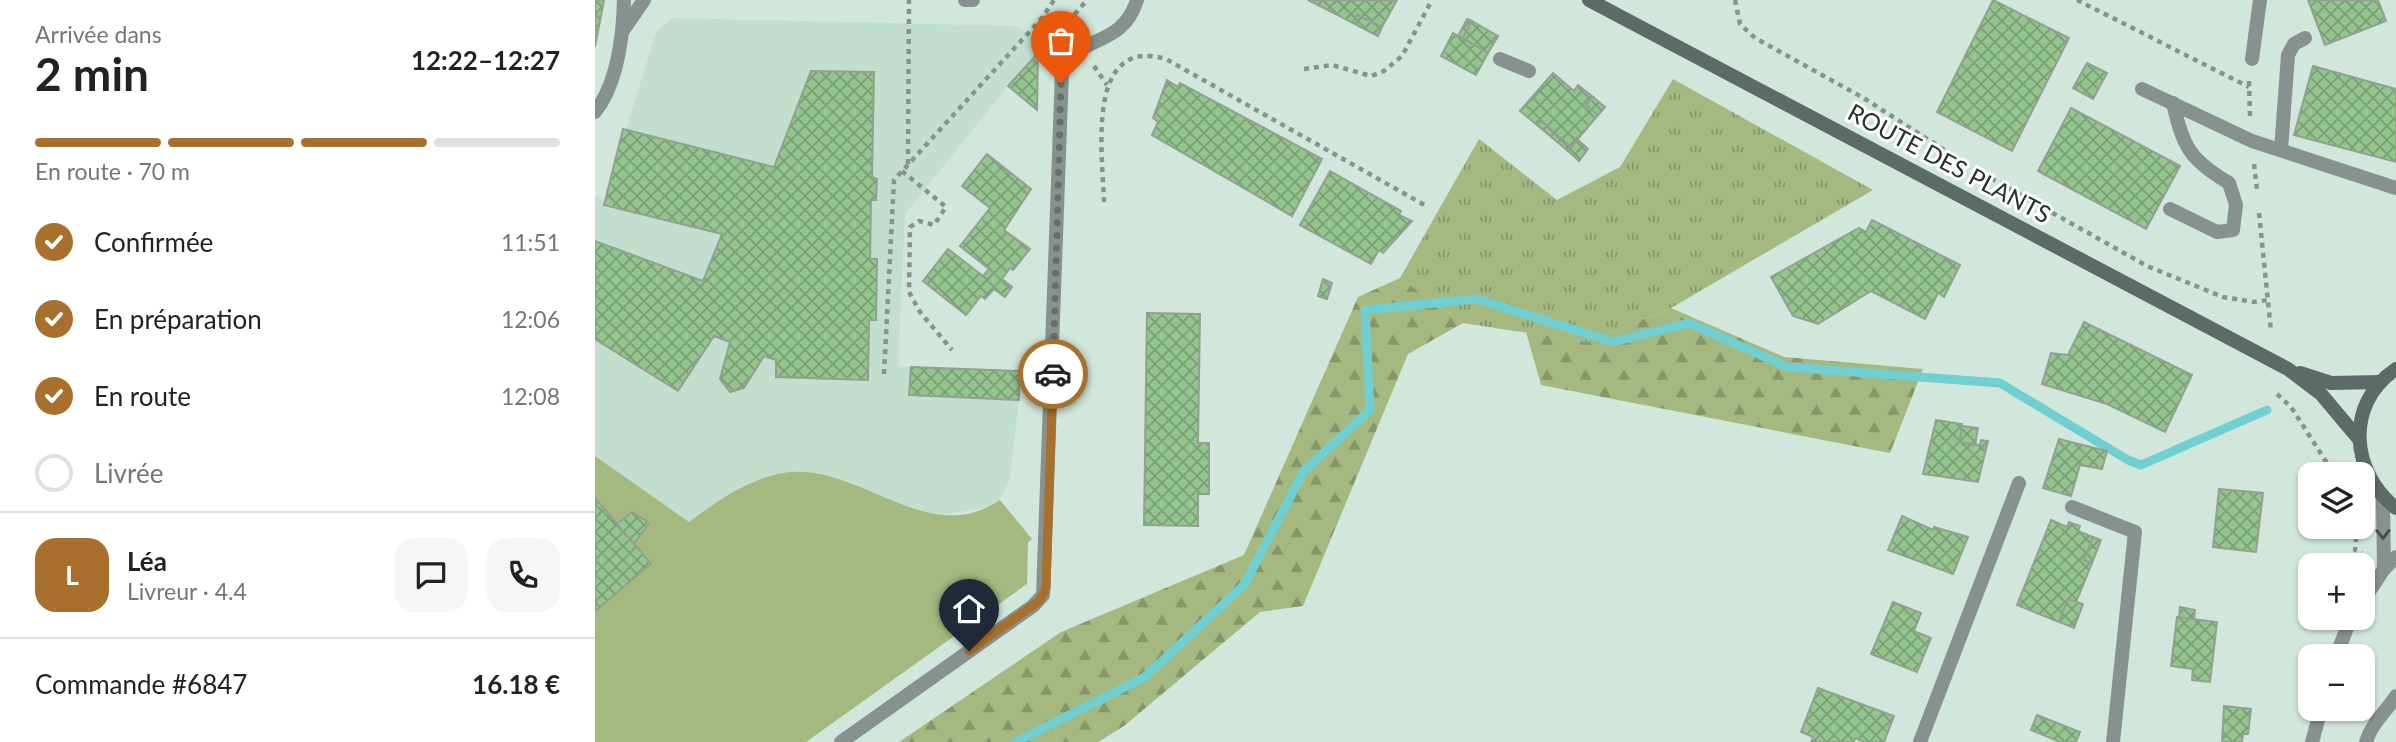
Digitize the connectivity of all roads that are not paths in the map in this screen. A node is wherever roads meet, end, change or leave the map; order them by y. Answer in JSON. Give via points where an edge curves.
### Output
{"nodes":[{"id":1,"x":624,"y":0,"type":"edge"},
{"id":2,"x":644,"y":0,"type":"edge"},
{"id":3,"x":965,"y":0,"type":"edge"},
{"id":4,"x":973,"y":0,"type":"edge"},
{"id":5,"x":1136,"y":0,"type":"edge"},
{"id":6,"x":1589,"y":0,"type":"edge"},
{"id":7,"x":2260,"y":0,"type":"edge"},
{"id":8,"x":623,"y":30,"type":"junction"},
{"id":9,"x":2305,"y":38,"type":"dead end"},
{"id":10,"x":1500,"y":59,"type":"dead end"},
{"id":11,"x":2252,"y":59,"type":"road end"},
{"id":12,"x":1529,"y":71,"type":"dead end"},
{"id":13,"x":2142,"y":89,"type":"dead end"},
{"id":14,"x":2173,"y":103,"type":"junction"},
{"id":15,"x":595,"y":112,"type":"edge"},
{"id":16,"x":2281,"y":150,"type":"junction"},
{"id":17,"x":2396,"y":188,"type":"edge"},
{"id":18,"x":2170,"y":209,"type":"dead end"},
{"id":19,"x":2288,"y":369,"type":"junction"},
{"id":20,"x":2396,"y":369,"type":"edge"},
{"id":21,"x":2381,"y":382,"type":"junction"},
{"id":22,"x":2358,"y":438,"type":"junction"},
{"id":23,"x":2019,"y":483,"type":"dead end"},
{"id":24,"x":2383,"y":498,"type":"junction"},
{"id":25,"x":2072,"y":507,"type":"dead end"},
{"id":26,"x":2396,"y":508,"type":"edge"},
{"id":27,"x":2396,"y":557,"type":"edge"},
{"id":28,"x":2384,"y":569,"type":"junction"},
{"id":29,"x":2375,"y":583,"type":"edge"},
{"id":30,"x":2396,"y":696,"type":"edge"},
{"id":31,"x":2318,"y":721,"type":"edge"},
{"id":32,"x":841,"y":742,"type":"edge"},
{"id":33,"x":1920,"y":742,"type":"edge"},
{"id":34,"x":2113,"y":742,"type":"edge"},
{"id":35,"x":2312,"y":742,"type":"edge"},
{"id":36,"x":2366,"y":742,"type":"edge"}],
"edges":[{"from":1,"to":8,"type":"street"},
{"from":2,"to":8,"type":"street"},
{"from":3,"to":4,"type":"street"},
{"from":5,"to":32,"type":"street","via":[[1128,23],[1071,56],[1062,71],[1043,594],[1033,606]]},
{"from":6,"to":19,"type":"main road","name":"ROUTE DES PLANTS"},
{"from":7,"to":11,"type":"street"},
{"from":8,"to":15,"type":"street","via":[[607,90]]},
{"from":9,"to":16,"type":"street","via":[[2294,44],[2288,55]]},
{"from":10,"to":12,"type":"street"},
{"from":13,"to":14,"type":"street"},
{"from":14,"to":16,"type":"street"},
{"from":14,"to":18,"type":"street","via":[[2182,141],[2206,170],[2229,183],[2236,205],[2233,230],[2217,232]]},
{"from":16,"to":17,"type":"street"},
{"from":19,"to":21,"type":"main road","via":[[2330,383]]},
{"from":19,"to":22,"type":"main road","via":[[2321,394]]},
{"from":20,"to":21,"type":"main road"},
{"from":21,"to":22,"type":"main road","via":[[2365,408]]},
{"from":22,"to":24,"type":"main road","via":[[2369,480]]},
{"from":23,"to":33,"type":"street"},
{"from":24,"to":26,"type":"main road"},
{"from":24,"to":28,"type":"street","one_way":true},
{"from":25,"to":34,"type":"street","via":[[2135,532]]},
{"from":27,"to":28,"type":"street"},
{"from":28,"to":29,"type":"street"},
{"from":30,"to":36,"type":"street","via":[[2382,718],[2370,726]]},
{"from":31,"to":35,"type":"street"}]}
